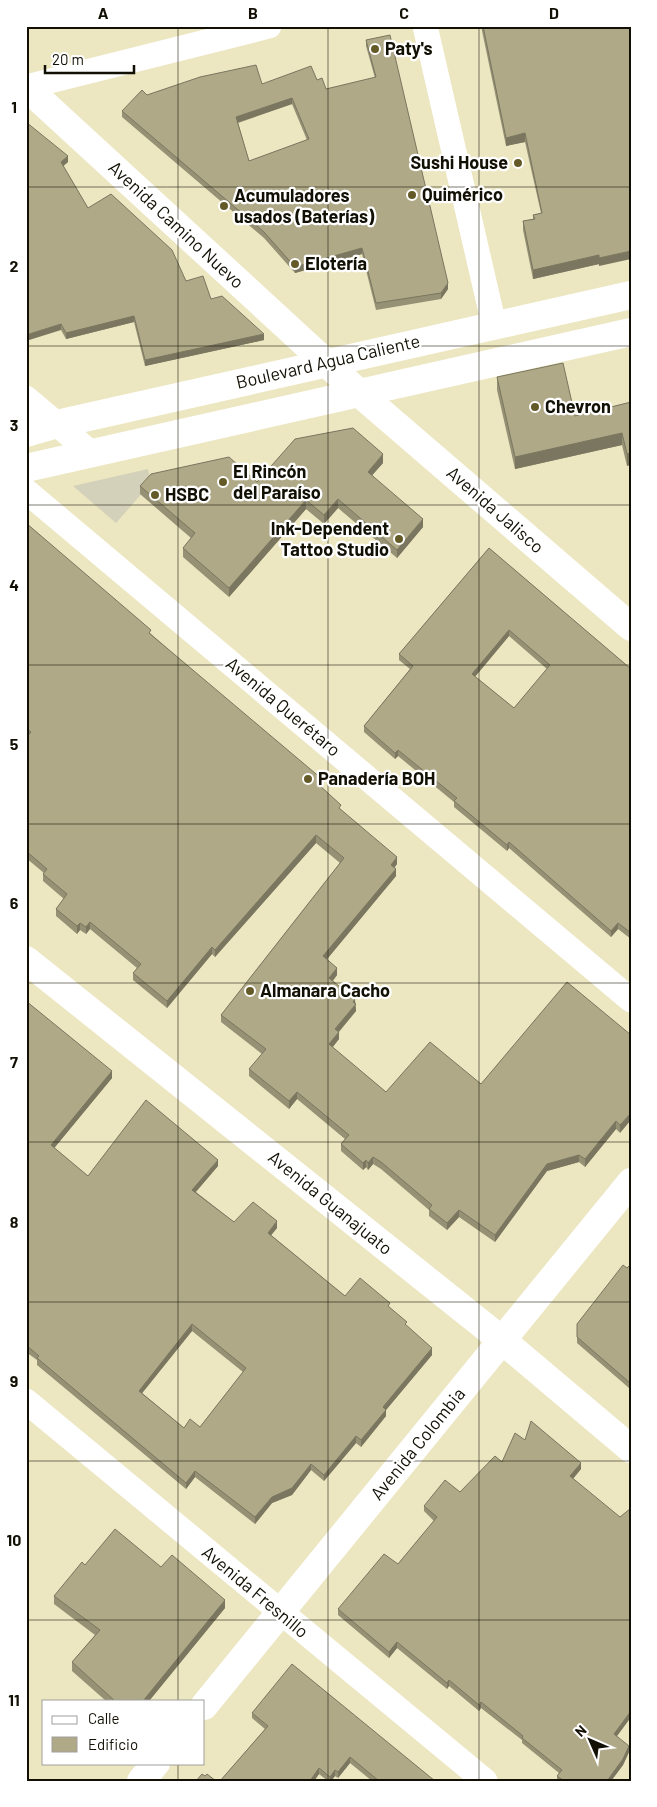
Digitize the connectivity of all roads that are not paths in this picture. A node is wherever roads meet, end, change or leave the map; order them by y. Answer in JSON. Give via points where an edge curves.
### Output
{"nodes":[{"id":1,"x":269,"y":26,"type":"edge"},
{"id":2,"x":425,"y":26,"type":"edge"},
{"id":3,"x":26,"y":87,"type":"edge"},
{"id":4,"x":631,"y":295,"type":"edge"},
{"id":5,"x":494,"y":325,"type":"junction"},
{"id":6,"x":631,"y":332,"type":"edge"},
{"id":7,"x":326,"y":362,"type":"junction"},
{"id":8,"x":359,"y":393,"type":"junction"},
{"id":9,"x":26,"y":398,"type":"edge"},
{"id":10,"x":57,"y":424,"type":"junction"},
{"id":11,"x":26,"y":433,"type":"edge"},
{"id":12,"x":91,"y":453,"type":"junction"},
{"id":13,"x":26,"y":468,"type":"edge"},
{"id":14,"x":26,"y":492,"type":"edge"},
{"id":15,"x":631,"y":627,"type":"edge"},
{"id":16,"x":26,"y":960,"type":"edge"},
{"id":17,"x":631,"y":1000,"type":"edge"},
{"id":18,"x":631,"y":1182,"type":"edge"},
{"id":19,"x":503,"y":1341,"type":"junction"},
{"id":20,"x":26,"y":1401,"type":"edge"},
{"id":21,"x":631,"y":1450,"type":"edge"},
{"id":22,"x":280,"y":1613,"type":"junction"},
{"id":23,"x":205,"y":1705,"type":"edge"},
{"id":24,"x":155,"y":1764,"type":"edge"},
{"id":25,"x":141,"y":1781,"type":"edge"},
{"id":26,"x":485,"y":1781,"type":"edge"}],
"edges":[{"from":1,"to":3,"type":"street"},
{"from":2,"to":5,"type":"street"},
{"from":3,"to":7,"type":"main road","name":"Avenida Camino Nuevo"},
{"from":4,"to":5,"type":"main road","name":"Boulevard Agua Caliente"},
{"from":5,"to":7,"type":"main road","name":"Boulevard Agua Caliente"},
{"from":6,"to":8,"type":"main road","name":"Boulevard Agua Caliente"},
{"from":7,"to":8,"type":"main road","name":"Avenida Camino Nuevo"},
{"from":7,"to":10,"type":"main road","name":"Boulevard Agua Caliente"},
{"from":8,"to":12,"type":"main road","name":"Boulevard Agua Caliente"},
{"from":8,"to":15,"type":"main road","name":"Avenida Jalisco"},
{"from":9,"to":10,"type":"street"},
{"from":10,"to":11,"type":"main road","name":"Boulevard Agua Caliente"},
{"from":10,"to":12,"type":"street"},
{"from":12,"to":13,"type":"main road","name":"Boulevard Agua Caliente"},
{"from":14,"to":17,"type":"street","name":"Avenida Querétaro"},
{"from":16,"to":19,"type":"main road","name":"Avenida Guanajuato"},
{"from":18,"to":19,"type":"main road","name":"Avenida Colombia"},
{"from":19,"to":21,"type":"main road","name":"Avenida Guanajuato"},
{"from":19,"to":22,"type":"main road","name":"Avenida Colombia"},
{"from":20,"to":22,"type":"street","name":"Avenida Fresnillo"},
{"from":22,"to":23,"type":"main road","name":"Avenida Colombia"},
{"from":22,"to":26,"type":"street","name":"Avenida Fresnillo"},
{"from":24,"to":25,"type":"main road"}]}
